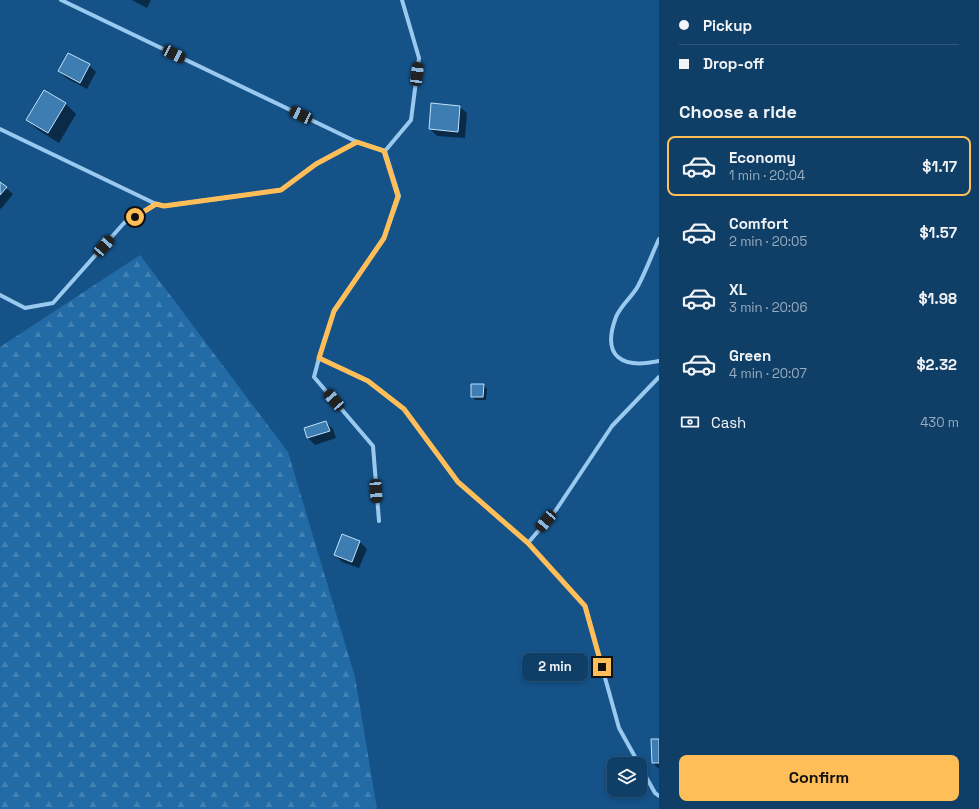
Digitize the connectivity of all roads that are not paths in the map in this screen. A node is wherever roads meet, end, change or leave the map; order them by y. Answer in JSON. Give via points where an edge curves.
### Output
{"nodes":[{"id":1,"x":61,"y":0,"type":"edge"},
{"id":2,"x":402,"y":0,"type":"edge"},
{"id":3,"x":0,"y":129,"type":"edge"},
{"id":4,"x":357,"y":142,"type":"junction"},
{"id":5,"x":384,"y":151,"type":"junction"},
{"id":6,"x":156,"y":204,"type":"junction"},
{"id":7,"x":659,"y":238,"type":"edge"},
{"id":8,"x":0,"y":295,"type":"edge"},
{"id":9,"x":319,"y":358,"type":"junction"},
{"id":10,"x":659,"y":362,"type":"edge"},
{"id":11,"x":659,"y":377,"type":"edge"},
{"id":12,"x":378,"y":521,"type":"dead end"},
{"id":13,"x":528,"y":543,"type":"junction"},
{"id":14,"x":635,"y":757,"type":"edge"},
{"id":15,"x":647,"y":777,"type":"edge"},
{"id":16,"x":659,"y":796,"type":"edge"}],
"edges":[{"from":1,"to":4,"type":"street"},
{"from":2,"to":5,"type":"street","via":[[419,58],[411,120]]},
{"from":3,"to":6,"type":"street"},
{"from":4,"to":5,"type":"street"},
{"from":4,"to":6,"type":"street","via":[[316,164],[281,190],[164,206]]},
{"from":5,"to":9,"type":"street","via":[[398,196],[384,238],[334,311]]},
{"from":6,"to":8,"type":"street","via":[[124,223],[53,303],[25,308]]},
{"from":7,"to":10,"type":"street","via":[[638,287],[617,315],[612,333],[613,348],[624,363],[638,365]]},
{"from":9,"to":12,"type":"street","via":[[314,377],[373,446]]},
{"from":9,"to":13,"type":"street","via":[[368,381],[404,409],[458,482]]},
{"from":11,"to":13,"type":"street","via":[[612,426],[556,510]]},
{"from":13,"to":14,"type":"street","via":[[585,606],[619,728]]},
{"from":15,"to":16,"type":"street"}]}
